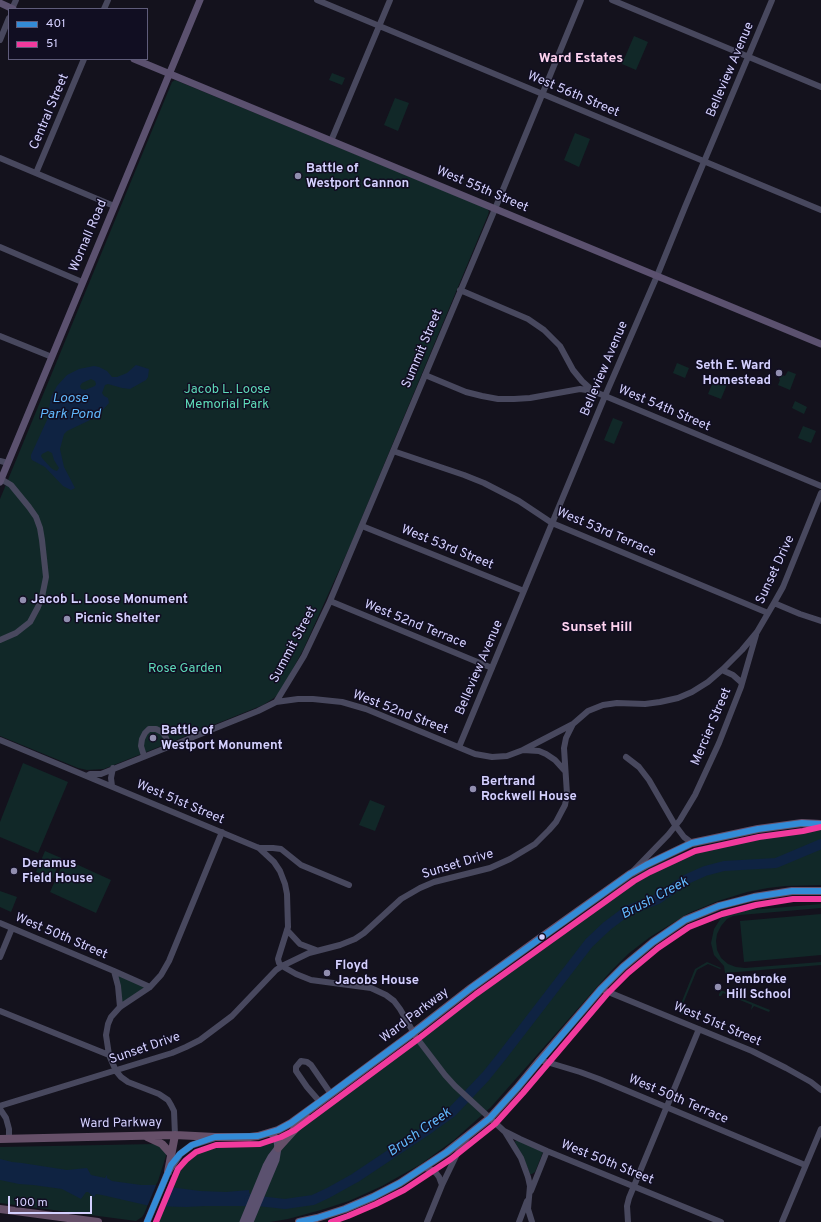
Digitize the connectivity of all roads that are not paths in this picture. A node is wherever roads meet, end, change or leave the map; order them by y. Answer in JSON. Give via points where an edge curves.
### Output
{"nodes":[{"id":1,"x":200,"y":0,"type":"edge"},
{"id":2,"x":317,"y":0,"type":"edge"},
{"id":3,"x":390,"y":0,"type":"edge"},
{"id":4,"x":580,"y":0,"type":"edge"},
{"id":5,"x":612,"y":0,"type":"edge"},
{"id":6,"x":772,"y":0,"type":"edge"},
{"id":7,"x":0,"y":3,"type":"edge"},
{"id":8,"x":11,"y":8,"type":"edge"},
{"id":9,"x":8,"y":20,"type":"edge"},
{"id":10,"x":379,"y":26,"type":"junction"},
{"id":11,"x":0,"y":40,"type":"edge"},
{"id":12,"x":749,"y":57,"type":"junction"},
{"id":13,"x":84,"y":60,"type":"edge"},
{"id":14,"x":136,"y":60,"type":"edge"},
{"id":15,"x":169,"y":74,"type":"junction"},
{"id":16,"x":821,"y":87,"type":"edge"},
{"id":17,"x":542,"y":93,"type":"junction"},
{"id":18,"x":331,"y":141,"type":"junction"},
{"id":19,"x":0,"y":158,"type":"edge"},
{"id":20,"x":704,"y":161,"type":"junction"},
{"id":21,"x":36,"y":173,"type":"junction"},
{"id":22,"x":114,"y":206,"type":"junction"},
{"id":23,"x":495,"y":209,"type":"junction"},
{"id":24,"x":821,"y":210,"type":"edge"},
{"id":25,"x":0,"y":247,"type":"edge"},
{"id":26,"x":657,"y":276,"type":"junction"},
{"id":27,"x":82,"y":282,"type":"junction"},
{"id":28,"x":460,"y":290,"type":"junction"},
{"id":29,"x":0,"y":336,"type":"edge"},
{"id":30,"x":821,"y":344,"type":"edge"},
{"id":31,"x":52,"y":357,"type":"junction"},
{"id":32,"x":424,"y":375,"type":"junction"},
{"id":33,"x":593,"y":391,"type":"junction"},
{"id":34,"x":605,"y":396,"type":"junction"},
{"id":35,"x":393,"y":451,"type":"junction"},
{"id":36,"x":0,"y":461,"type":"edge"},
{"id":37,"x":8,"y":463,"type":"junction"},
{"id":38,"x":1,"y":481,"type":"edge"},
{"id":39,"x":821,"y":486,"type":"edge"},
{"id":40,"x":821,"y":493,"type":"edge"},
{"id":41,"x":552,"y":523,"type":"junction"},
{"id":42,"x":362,"y":526,"type":"junction"},
{"id":43,"x":524,"y":591,"type":"junction"},
{"id":44,"x":330,"y":601,"type":"junction"},
{"id":45,"x":774,"y":603,"type":"junction"},
{"id":46,"x":768,"y":613,"type":"junction"},
{"id":47,"x":821,"y":621,"type":"edge"},
{"id":48,"x":757,"y":632,"type":"junction"},
{"id":49,"x":0,"y":640,"type":"edge"},
{"id":50,"x":492,"y":668,"type":"junction"},
{"id":51,"x":722,"y":670,"type":"junction"},
{"id":52,"x":742,"y":683,"type":"junction"},
{"id":53,"x":276,"y":702,"type":"junction"},
{"id":54,"x":573,"y":724,"type":"junction"},
{"id":55,"x":0,"y":740,"type":"edge"},
{"id":56,"x":170,"y":746,"type":"junction"},
{"id":57,"x":459,"y":747,"type":"junction"},
{"id":58,"x":523,"y":750,"type":"junction"},
{"id":59,"x":144,"y":756,"type":"junction"},
{"id":60,"x":626,"y":757,"type":"dead end"},
{"id":61,"x":113,"y":768,"type":"junction"},
{"id":62,"x":565,"y":771,"type":"junction"},
{"id":63,"x":87,"y":776,"type":"junction"},
{"id":64,"x":112,"y":786,"type":"junction"},
{"id":65,"x":821,"y":820,"type":"edge"},
{"id":66,"x":802,"y":823,"type":"junction"},
{"id":67,"x":821,"y":824,"type":"edge"},
{"id":68,"x":675,"y":825,"type":"junction"},
{"id":69,"x":222,"y":832,"type":"junction"},
{"id":70,"x":692,"y":843,"type":"junction"},
{"id":71,"x":259,"y":848,"type":"junction"},
{"id":72,"x":630,"y":874,"type":"junction"},
{"id":73,"x":349,"y":885,"type":"dead end"},
{"id":74,"x":821,"y":891,"type":"edge"},
{"id":75,"x":0,"y":923,"type":"edge"},
{"id":76,"x":12,"y":928,"type":"junction"},
{"id":77,"x":287,"y":930,"type":"junction"},
{"id":78,"x":317,"y":951,"type":"junction"},
{"id":79,"x":0,"y":957,"type":"edge"},
{"id":80,"x":282,"y":966,"type":"junction"},
{"id":81,"x":114,"y":971,"type":"junction"},
{"id":82,"x":150,"y":986,"type":"junction"},
{"id":83,"x":601,"y":989,"type":"junction"},
{"id":84,"x":120,"y":1007,"type":"junction"},
{"id":85,"x":0,"y":1011,"type":"edge"},
{"id":86,"x":699,"y":1029,"type":"junction"},
{"id":87,"x":413,"y":1033,"type":"junction"},
{"id":88,"x":109,"y":1055,"type":"junction"},
{"id":89,"x":540,"y":1060,"type":"junction"},
{"id":90,"x":116,"y":1071,"type":"junction"},
{"id":91,"x":821,"y":1090,"type":"edge"},
{"id":92,"x":331,"y":1094,"type":"junction"},
{"id":93,"x":317,"y":1105,"type":"junction"},
{"id":94,"x":0,"y":1106,"type":"edge"},
{"id":95,"x":666,"y":1107,"type":"junction"},
{"id":96,"x":0,"y":1109,"type":"edge"},
{"id":97,"x":490,"y":1118,"type":"junction"},
{"id":98,"x":821,"y":1129,"type":"edge"},
{"id":99,"x":504,"y":1130,"type":"junction"},
{"id":100,"x":270,"y":1133,"type":"junction"},
{"id":101,"x":175,"y":1135,"type":"junction"},
{"id":102,"x":144,"y":1136,"type":"junction"},
{"id":103,"x":467,"y":1136,"type":"junction"},
{"id":104,"x":215,"y":1137,"type":"junction"},
{"id":105,"x":0,"y":1139,"type":"edge"},
{"id":106,"x":9,"y":1139,"type":"junction"},
{"id":107,"x":278,"y":1148,"type":"junction"},
{"id":108,"x":547,"y":1151,"type":"junction"},
{"id":109,"x":171,"y":1154,"type":"junction"},
{"id":110,"x":805,"y":1165,"type":"junction"},
{"id":111,"x":425,"y":1168,"type":"junction"},
{"id":112,"x":168,"y":1172,"type":"junction"},
{"id":113,"x":442,"y":1185,"type":"junction"},
{"id":114,"x":634,"y":1186,"type":"junction"},
{"id":115,"x":529,"y":1196,"type":"junction"},
{"id":116,"x":0,"y":1209,"type":"edge"},
{"id":117,"x":251,"y":1211,"type":"junction"},
{"id":118,"x":98,"y":1222,"type":"edge"},
{"id":119,"x":147,"y":1222,"type":"edge"},
{"id":120,"x":243,"y":1222,"type":"edge"},
{"id":121,"x":250,"y":1222,"type":"edge"},
{"id":122,"x":299,"y":1222,"type":"edge"},
{"id":123,"x":427,"y":1222,"type":"edge"},
{"id":124,"x":519,"y":1222,"type":"edge"},
{"id":125,"x":532,"y":1222,"type":"edge"},
{"id":126,"x":628,"y":1222,"type":"edge"},
{"id":127,"x":720,"y":1222,"type":"edge"},
{"id":128,"x":782,"y":1222,"type":"edge"}],
"edges":[{"from":1,"to":15,"type":"main road","name":"Wornall Road"},
{"from":2,"to":10,"type":"street","name":"West 56th Street"},
{"from":3,"to":10,"type":"street"},
{"from":4,"to":17,"type":"street","name":"Summit Street"},
{"from":5,"to":12,"type":"street"},
{"from":6,"to":12,"type":"street","name":"Belleview Avenue"},
{"from":7,"to":8,"type":"main road"},
{"from":9,"to":11,"type":"street"},
{"from":10,"to":17,"type":"street","name":"West 56th Street"},
{"from":10,"to":18,"type":"street"},
{"from":12,"to":16,"type":"street"},
{"from":12,"to":20,"type":"street","name":"Belleview Avenue"},
{"from":13,"to":21,"type":"street","name":"Central Street"},
{"from":14,"to":15,"type":"main road","name":"West 55th Street"},
{"from":15,"to":18,"type":"main road","name":"West 55th Street"},
{"from":15,"to":22,"type":"main road","name":"Wornall Road"},
{"from":17,"to":20,"type":"street","name":"West 56th Street"},
{"from":17,"to":23,"type":"street","name":"Summit Street"},
{"from":18,"to":23,"type":"main road","name":"West 55th Street"},
{"from":19,"to":21,"type":"street"},
{"from":20,"to":24,"type":"street","name":"West 56th Street"},
{"from":20,"to":26,"type":"street","name":"Belleview Avenue"},
{"from":21,"to":22,"type":"street"},
{"from":22,"to":27,"type":"main road","name":"Wornall Road"},
{"from":23,"to":26,"type":"main road","name":"West 55th Street"},
{"from":23,"to":28,"type":"street","name":"Summit Street"},
{"from":25,"to":27,"type":"street"},
{"from":26,"to":30,"type":"main road","name":"West 55th Street"},
{"from":26,"to":34,"type":"street","name":"Belleview Avenue"},
{"from":27,"to":31,"type":"main road","name":"Wornall Road"},
{"from":28,"to":32,"type":"street","name":"Summit Street"},
{"from":28,"to":33,"type":"street","via":[[528,319],[544,330],[560,346],[582,382]]},
{"from":29,"to":31,"type":"street"},
{"from":31,"to":37,"type":"main road","name":"Wornall Road"},
{"from":32,"to":33,"type":"street","name":"West 54th Street","via":[[466,392],[498,399],[514,400],[580,389]]},
{"from":32,"to":35,"type":"street","name":"Summit Street"},
{"from":33,"to":34,"type":"street","name":"West 54th Street"},
{"from":34,"to":39,"type":"street","name":"West 54th Street"},
{"from":34,"to":41,"type":"street","name":"Belleview Avenue"},
{"from":35,"to":41,"type":"street","name":"West 53rd Terrace","via":[[484,483],[519,501]]},
{"from":35,"to":42,"type":"street","name":"Summit Street"},
{"from":36,"to":37,"type":"street"},
{"from":37,"to":38,"type":"main road","name":"Wornall Road"},
{"from":38,"to":49,"type":"street","via":[[11,485],[36,517],[42,540],[46,577],[40,602],[30,622],[16,633]]},
{"from":40,"to":45,"type":"street","name":"Sunset Drive"},
{"from":41,"to":43,"type":"street","name":"Belleview Avenue"},
{"from":41,"to":46,"type":"street","name":"West 53rd Terrace"},
{"from":42,"to":43,"type":"street","name":"West 53rd Street"},
{"from":42,"to":44,"type":"street","name":"Summit Street"},
{"from":43,"to":50,"type":"street","name":"Belleview Avenue"},
{"from":44,"to":50,"type":"street","name":"West 52nd Terrace"},
{"from":44,"to":53,"type":"street","name":"Summit Street","via":[[304,656]]},
{"from":45,"to":46,"type":"street","name":"Sunset Drive"},
{"from":45,"to":47,"type":"street"},
{"from":46,"to":48,"type":"street","name":"Sunset Drive"},
{"from":48,"to":51,"type":"street","name":"Sunset Drive"},
{"from":48,"to":52,"type":"street","name":"Mercier Street"},
{"from":50,"to":57,"type":"street","name":"Belleview Avenue"},
{"from":51,"to":52,"type":"street"},
{"from":51,"to":54,"type":"street","name":"Sunset Drive","via":[[708,682],[678,698],[646,704],[603,705],[588,711]]},
{"from":52,"to":68,"type":"street","name":"Mercier Street","via":[[720,743],[695,795]]},
{"from":53,"to":56,"type":"street","name":"West 52nd Street"},
{"from":53,"to":57,"type":"street","name":"West 52nd Street","via":[[313,699],[347,703]]},
{"from":54,"to":58,"type":"street","name":"Sunset Drive"},
{"from":54,"to":62,"type":"street","name":"Sunset Drive","via":[[564,748]]},
{"from":55,"to":63,"type":"street","name":"West 51st Street"},
{"from":56,"to":59,"type":"street","name":"West 52nd Street"},
{"from":56,"to":59,"type":"street","via":[[162,732],[149,729],[142,739]]},
{"from":57,"to":58,"type":"street","name":"West 52nd Street","via":[[475,754],[492,757],[507,756]]},
{"from":58,"to":62,"type":"street","name":"West 52nd Street","via":[[546,754]]},
{"from":59,"to":61,"type":"street","name":"West 52nd Street"},
{"from":60,"to":68,"type":"street","via":[[649,780]]},
{"from":61,"to":63,"type":"street","name":"West 52nd Street"},
{"from":61,"to":64,"type":"street"},
{"from":62,"to":78,"type":"street","name":"Sunset Drive","via":[[565,805],[556,822],[535,844],[490,868],[420,888],[401,899],[355,939]]},
{"from":63,"to":64,"type":"street","name":"West 51st Street"},
{"from":64,"to":69,"type":"street","name":"West 51st Street"},
{"from":65,"to":66,"type":"main road","name":"Ward Parkway"},
{"from":66,"to":67,"type":"highway"},
{"from":66,"to":70,"type":"highway","name":"Ward Parkway"},
{"from":68,"to":70,"type":"street"},
{"from":68,"to":72,"type":"street","name":"Mercier Street"},
{"from":69,"to":71,"type":"street","name":"West 51st Street"},
{"from":69,"to":82,"type":"street","via":[[169,960],[161,975]]},
{"from":70,"to":72,"type":"highway","name":"Ward Parkway"},
{"from":71,"to":73,"type":"street","name":"West 51st Street","via":[[281,849],[301,865]]},
{"from":71,"to":77,"type":"street","via":[[274,862],[285,884]]},
{"from":72,"to":87,"type":"highway","name":"Ward Parkway","via":[[536,940]]},
{"from":74,"to":83,"type":"highway","via":[[792,891],[754,897],[719,906],[685,920],[622,967]]},
{"from":75,"to":76,"type":"street","name":"West 50th Street"},
{"from":76,"to":79,"type":"street"},
{"from":76,"to":81,"type":"street","name":"West 50th Street"},
{"from":77,"to":78,"type":"street","via":[[300,944]]},
{"from":77,"to":80,"type":"street","via":[[278,959]]},
{"from":78,"to":80,"type":"street","name":"Sunset Drive"},
{"from":80,"to":87,"type":"street","name":"West 50th Street","via":[[311,980],[379,991],[394,1001]]},
{"from":80,"to":90,"type":"street","name":"Sunset Drive","via":[[232,1016],[200,1040],[172,1054]]},
{"from":81,"to":82,"type":"street","name":"West 50th Street"},
{"from":81,"to":84,"type":"street","name":"West 50th Street"},
{"from":82,"to":84,"type":"street"},
{"from":83,"to":86,"type":"street","name":"West 51st Street"},
{"from":83,"to":89,"type":"highway"},
{"from":84,"to":88,"type":"street","via":[[108,1024],[106,1035]]},
{"from":85,"to":88,"type":"street"},
{"from":86,"to":91,"type":"street","name":"West 51st Street","via":[[752,1051],[811,1082]]},
{"from":86,"to":95,"type":"street"},
{"from":87,"to":92,"type":"highway","name":"Ward Parkway"},
{"from":87,"to":97,"type":"street","name":"West 50th Street","via":[[455,1086]]},
{"from":88,"to":90,"type":"street"},
{"from":89,"to":95,"type":"street","name":"West 50th Terrace","via":[[580,1072]]},
{"from":89,"to":97,"type":"highway"},
{"from":90,"to":94,"type":"street","name":"Sunset Drive"},
{"from":90,"to":101,"type":"street","via":[[128,1082],[168,1100],[174,1111]]},
{"from":92,"to":93,"type":"highway","name":"Ward Parkway"},
{"from":92,"to":93,"type":"street","via":[[311,1065],[301,1061],[296,1067],[296,1072]]},
{"from":93,"to":100,"type":"highway","name":"Ward Parkway","via":[[291,1123]]},
{"from":93,"to":107,"type":"highway"},
{"from":95,"to":110,"type":"street","name":"West 50th Terrace"},
{"from":95,"to":114,"type":"street"},
{"from":96,"to":106,"type":"street","via":[[6,1118]]},
{"from":97,"to":99,"type":"street","name":"West 50th Street"},
{"from":97,"to":103,"type":"highway"},
{"from":98,"to":110,"type":"street"},
{"from":99,"to":108,"type":"street","name":"West 50th Street"},
{"from":99,"to":115,"type":"street","via":[[521,1158],[530,1186]]},
{"from":100,"to":104,"type":"highway","name":"Ward Parkway","via":[[258,1136]]},
{"from":100,"to":107,"type":"main road","via":[[276,1137]]},
{"from":101,"to":102,"type":"highway","name":"Ward Parkway"},
{"from":101,"to":104,"type":"highway","name":"Ward Parkway"},
{"from":101,"to":109,"type":"highway"},
{"from":102,"to":106,"type":"highway","name":"Ward Parkway"},
{"from":102,"to":109,"type":"highway","via":[[162,1144]]},
{"from":103,"to":111,"type":"highway"},
{"from":103,"to":113,"type":"street"},
{"from":104,"to":112,"type":"main road","via":[[192,1145],[180,1154]]},
{"from":105,"to":106,"type":"highway","name":"Ward Parkway"},
{"from":107,"to":117,"type":"main road","via":[[276,1160]]},
{"from":108,"to":114,"type":"street","name":"West 50th Street"},
{"from":108,"to":115,"type":"street"},
{"from":109,"to":112,"type":"highway"},
{"from":110,"to":128,"type":"street"},
{"from":111,"to":113,"type":"street","via":[[436,1173]]},
{"from":111,"to":122,"type":"highway","via":[[373,1197]]},
{"from":112,"to":119,"type":"main road"},
{"from":113,"to":123,"type":"street"},
{"from":114,"to":126,"type":"street","via":[[627,1206]]},
{"from":114,"to":127,"type":"street","name":"West 50th Street"},
{"from":115,"to":124,"type":"street"},
{"from":115,"to":125,"type":"street","via":[[528,1209]]},
{"from":116,"to":118,"type":"highway"},
{"from":117,"to":120,"type":"main road"},
{"from":117,"to":121,"type":"main road"}]}
